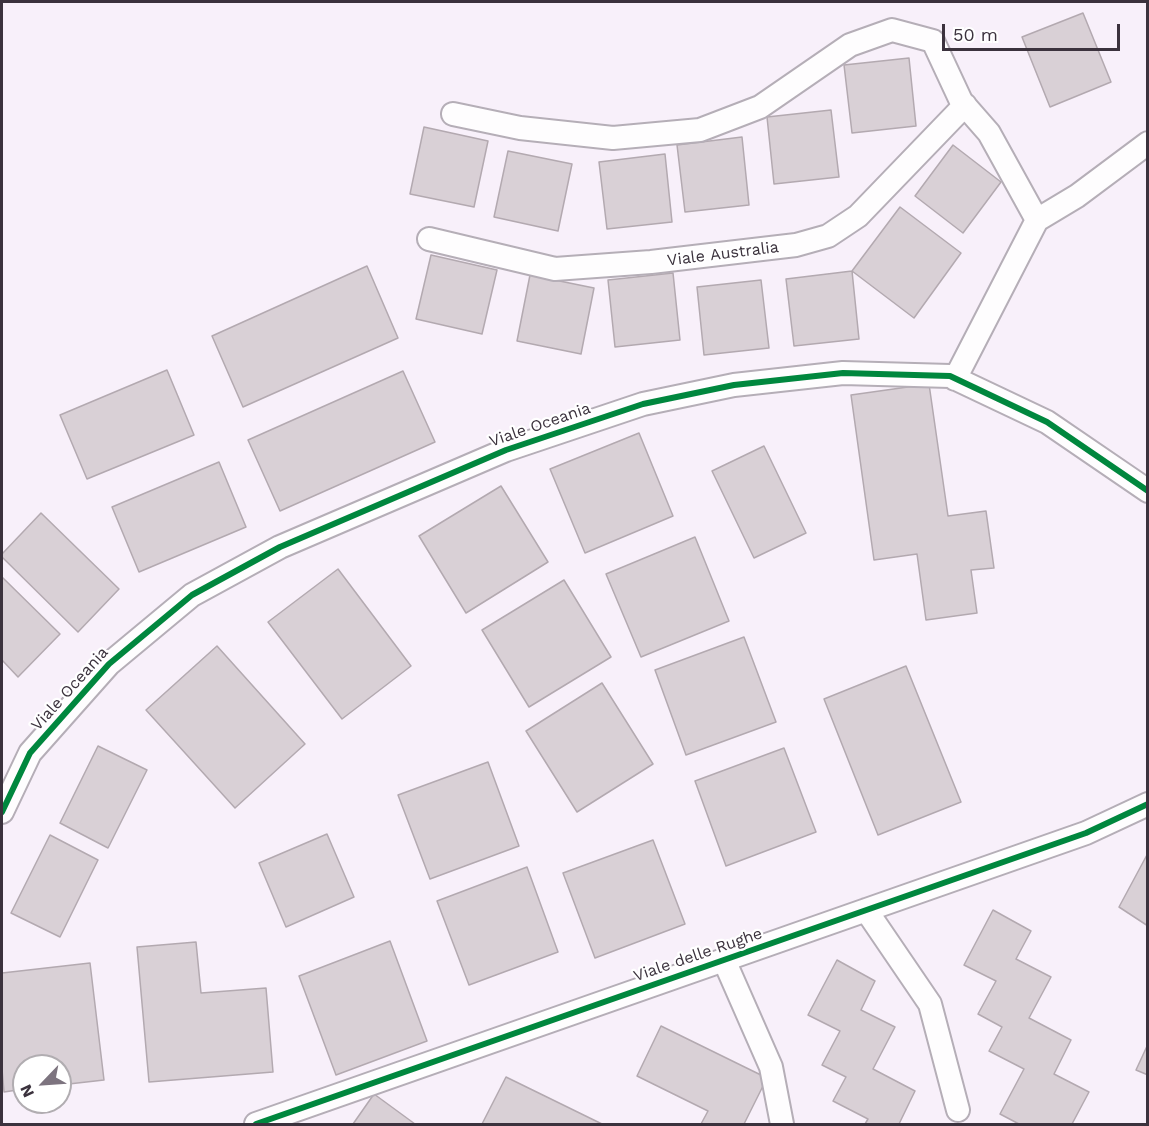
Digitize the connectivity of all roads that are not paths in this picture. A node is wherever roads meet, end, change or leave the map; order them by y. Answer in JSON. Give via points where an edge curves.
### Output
{"nodes":[{"id":1,"x":965,"y":105,"type":"junction"},
{"id":2,"x":453,"y":114,"type":"dead end"},
{"id":3,"x":1148,"y":143,"type":"edge"},
{"id":4,"x":1037,"y":220,"type":"junction"},
{"id":5,"x":429,"y":239,"type":"dead end"},
{"id":6,"x":956,"y":379,"type":"junction"},
{"id":7,"x":1148,"y":491,"type":"edge"},
{"id":8,"x":1148,"y":804,"type":"edge"},
{"id":9,"x":2,"y":812,"type":"edge"},
{"id":10,"x":866,"y":910,"type":"junction"},
{"id":11,"x":724,"y":960,"type":"junction"},
{"id":12,"x":958,"y":1110,"type":"dead end"},
{"id":13,"x":256,"y":1125,"type":"edge"},
{"id":14,"x":782,"y":1125,"type":"edge"}],
"edges":[{"from":1,"to":2,"type":"street","via":[[933,41],[892,30],[850,45],[760,107],[700,130],[613,138],[520,128]]},
{"from":1,"to":4,"type":"street","via":[[989,133]]},
{"from":1,"to":5,"type":"street","name":"Viale Australia","via":[[858,216],[828,236],[796,245],[555,269]]},
{"from":3,"to":4,"type":"street","via":[[1077,196]]},
{"from":4,"to":6,"type":"street"},
{"from":6,"to":7,"type":"street","name":"Viale Oceania","via":[[1047,422]]},
{"from":6,"to":9,"type":"street","name":"Viale Oceania","via":[[843,373],[734,385],[643,404],[506,450],[280,546],[192,595],[109,664],[30,753]]},
{"from":8,"to":10,"type":"street","name":"Viale delle Rughe","via":[[1086,833]]},
{"from":10,"to":11,"type":"street","name":"Viale delle Rughe"},
{"from":10,"to":12,"type":"street","via":[[930,1004]]},
{"from":11,"to":13,"type":"street","name":"Viale delle Rughe"},
{"from":11,"to":14,"type":"street","name":"Viale delle Rughe","via":[[771,1067]]}]}
